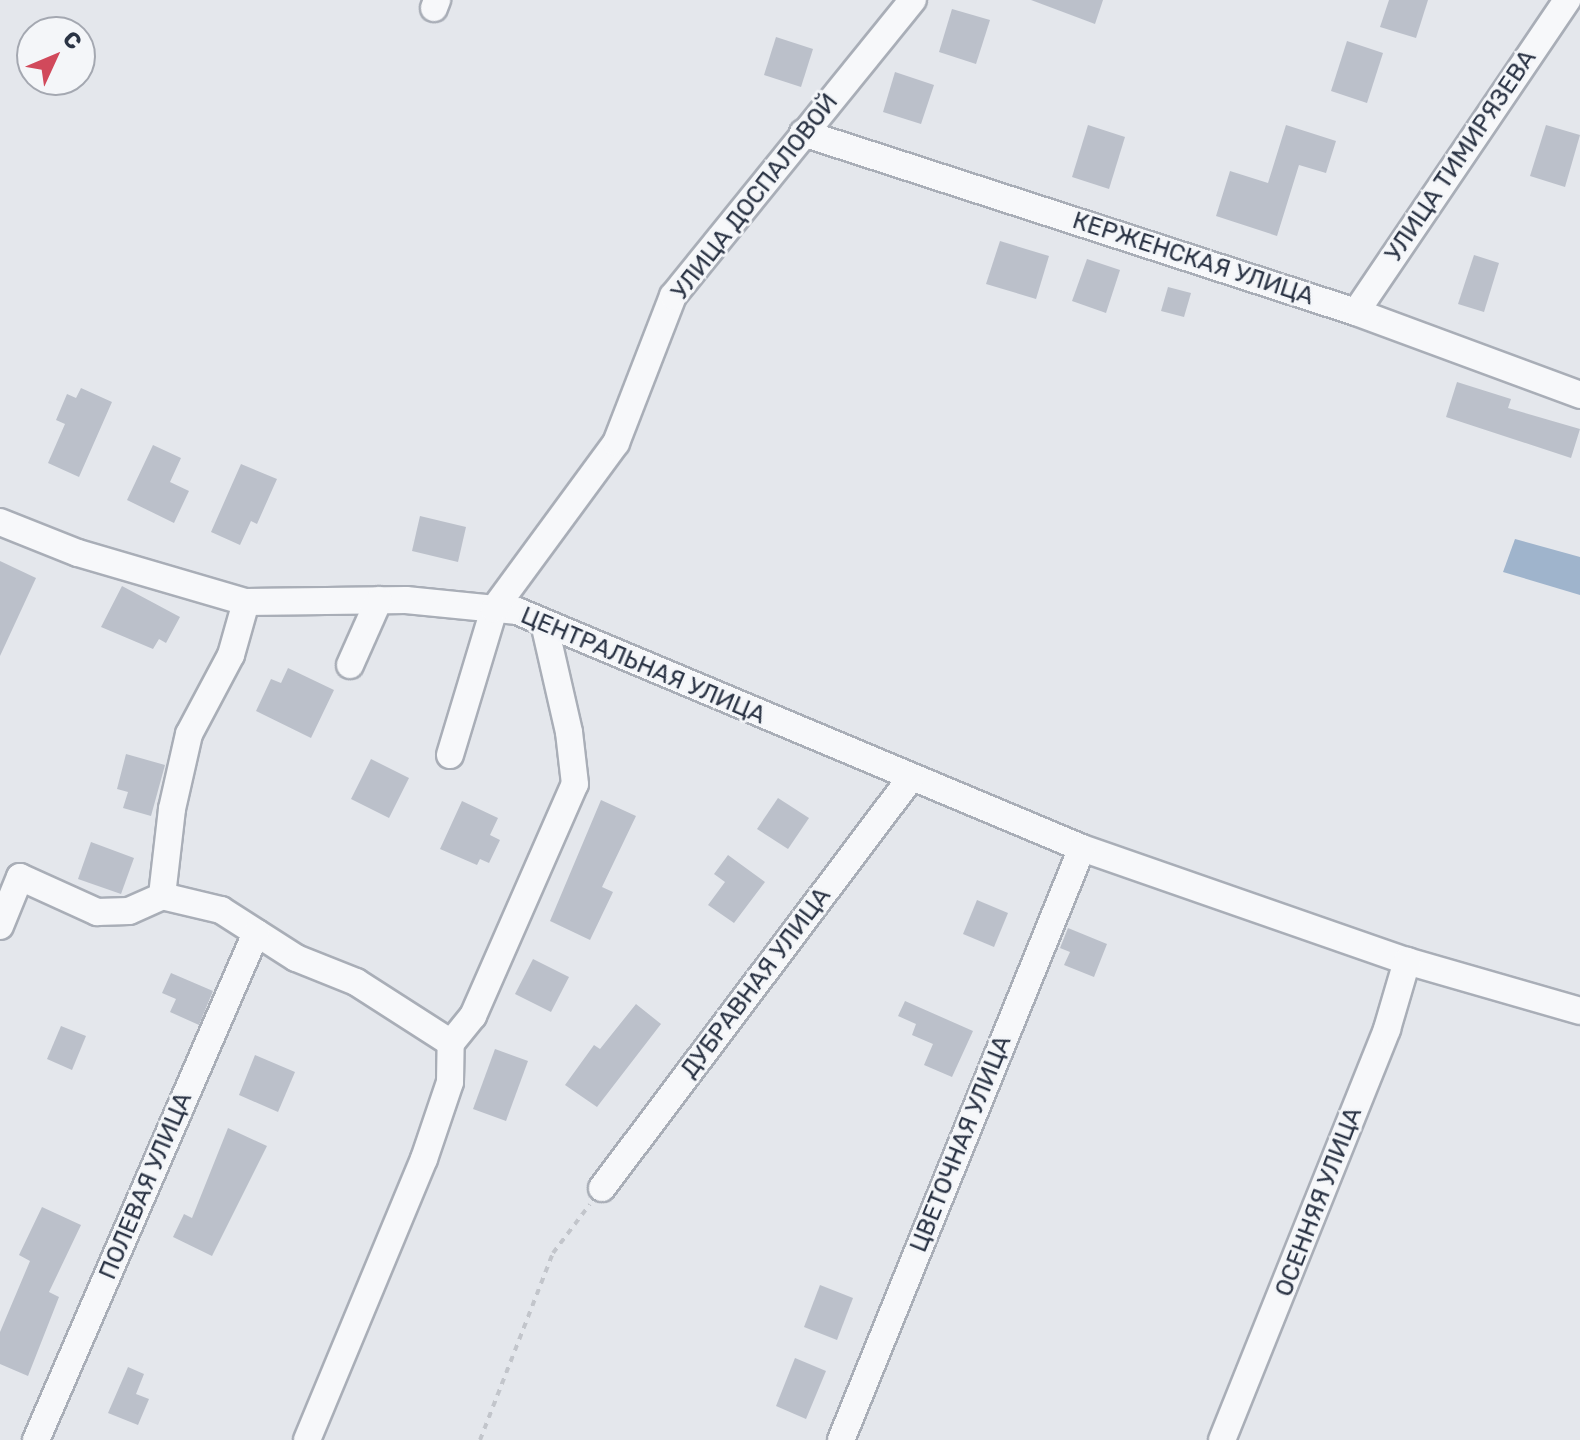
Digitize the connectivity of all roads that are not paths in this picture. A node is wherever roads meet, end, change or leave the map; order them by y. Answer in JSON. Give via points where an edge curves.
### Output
{"nodes":[{"id":1,"x":913,"y":0,"type":"edge"},
{"id":2,"x":1567,"y":0,"type":"edge"},
{"id":3,"x":803,"y":133,"type":"junction"},
{"id":4,"x":1356,"y":312,"type":"junction"},
{"id":5,"x":1580,"y":395,"type":"edge"},
{"id":6,"x":0,"y":522,"type":"edge"},
{"id":7,"x":379,"y":600,"type":"junction"},
{"id":8,"x":246,"y":602,"type":"junction"},
{"id":9,"x":494,"y":609,"type":"junction"},
{"id":10,"x":544,"y":623,"type":"junction"},
{"id":11,"x":350,"y":665,"type":"dead end"},
{"id":12,"x":450,"y":755,"type":"dead end"},
{"id":13,"x":910,"y":779,"type":"junction"},
{"id":14,"x":1082,"y":848,"type":"junction"},
{"id":15,"x":162,"y":896,"type":"junction"},
{"id":16,"x":0,"y":926,"type":"edge"},
{"id":17,"x":256,"y":933,"type":"junction"},
{"id":18,"x":1407,"y":961,"type":"junction"},
{"id":19,"x":1580,"y":1011,"type":"edge"},
{"id":20,"x":451,"y":1043,"type":"junction"},
{"id":21,"x":602,"y":1188,"type":"road end"},
{"id":22,"x":36,"y":1440,"type":"edge"},
{"id":23,"x":307,"y":1440,"type":"edge"},
{"id":24,"x":841,"y":1440,"type":"edge"},
{"id":25,"x":1222,"y":1440,"type":"edge"}],
"edges":[{"from":1,"to":3,"type":"street","name":"УЛИЦА ДОСПАЛОВОЙ"},
{"from":2,"to":4,"type":"street","name":"УЛИЦА ТИМИРЯЗЕВА"},
{"from":3,"to":4,"type":"street","name":"КЕРЖЕНСКАЯ УЛИЦА"},
{"from":3,"to":9,"type":"street","name":"УЛИЦА ДОСПАЛОВОЙ","via":[[673,296],[616,443]]},
{"from":4,"to":5,"type":"street","name":"КЕРЖЕНСКАЯ УЛИЦА"},
{"from":6,"to":8,"type":"street","name":"ЦЕНТРАЛЬНАЯ УЛИЦА","via":[[78,553]]},
{"from":7,"to":8,"type":"street","name":"ЦЕНТРАЛЬНАЯ УЛИЦА"},
{"from":7,"to":9,"type":"street","name":"ЦЕНТРАЛЬНАЯ УЛИЦА"},
{"from":7,"to":11,"type":"street"},
{"from":8,"to":15,"type":"street","via":[[231,655],[189,734],[172,809]]},
{"from":9,"to":10,"type":"street","name":"ЦЕНТРАЛЬНАЯ УЛИЦА"},
{"from":9,"to":12,"type":"street","name":"УЛИЦА ДОСПАЛОВОЙ"},
{"from":10,"to":13,"type":"street","name":"ЦЕНТРАЛЬНАЯ УЛИЦА"},
{"from":10,"to":20,"type":"street","via":[[575,784],[473,1016]]},
{"from":13,"to":14,"type":"street","name":"ЦЕНТРАЛЬНАЯ УЛИЦА"},
{"from":13,"to":21,"type":"street","name":"ДУБРАВНАЯ УЛИЦА"},
{"from":14,"to":18,"type":"street","name":"ЦЕНТРАЛЬНАЯ УЛИЦА"},
{"from":14,"to":24,"type":"street","name":"ЦВЕТОЧНАЯ УЛИЦА"},
{"from":15,"to":16,"type":"street","via":[[129,911],[97,912],[20,877]]},
{"from":15,"to":17,"type":"street","via":[[221,910]]},
{"from":17,"to":20,"type":"street","via":[[296,958],[356,982]]},
{"from":17,"to":22,"type":"street","name":"ПОЛЕВАЯ УЛИЦА"},
{"from":18,"to":19,"type":"street","name":"ЦЕНТРАЛЬНАЯ УЛИЦА"},
{"from":18,"to":25,"type":"street","name":"ОСЕННЯЯ УЛИЦА","via":[[1387,1029]]},
{"from":20,"to":23,"type":"street","via":[[450,1082],[424,1159]]}]}
